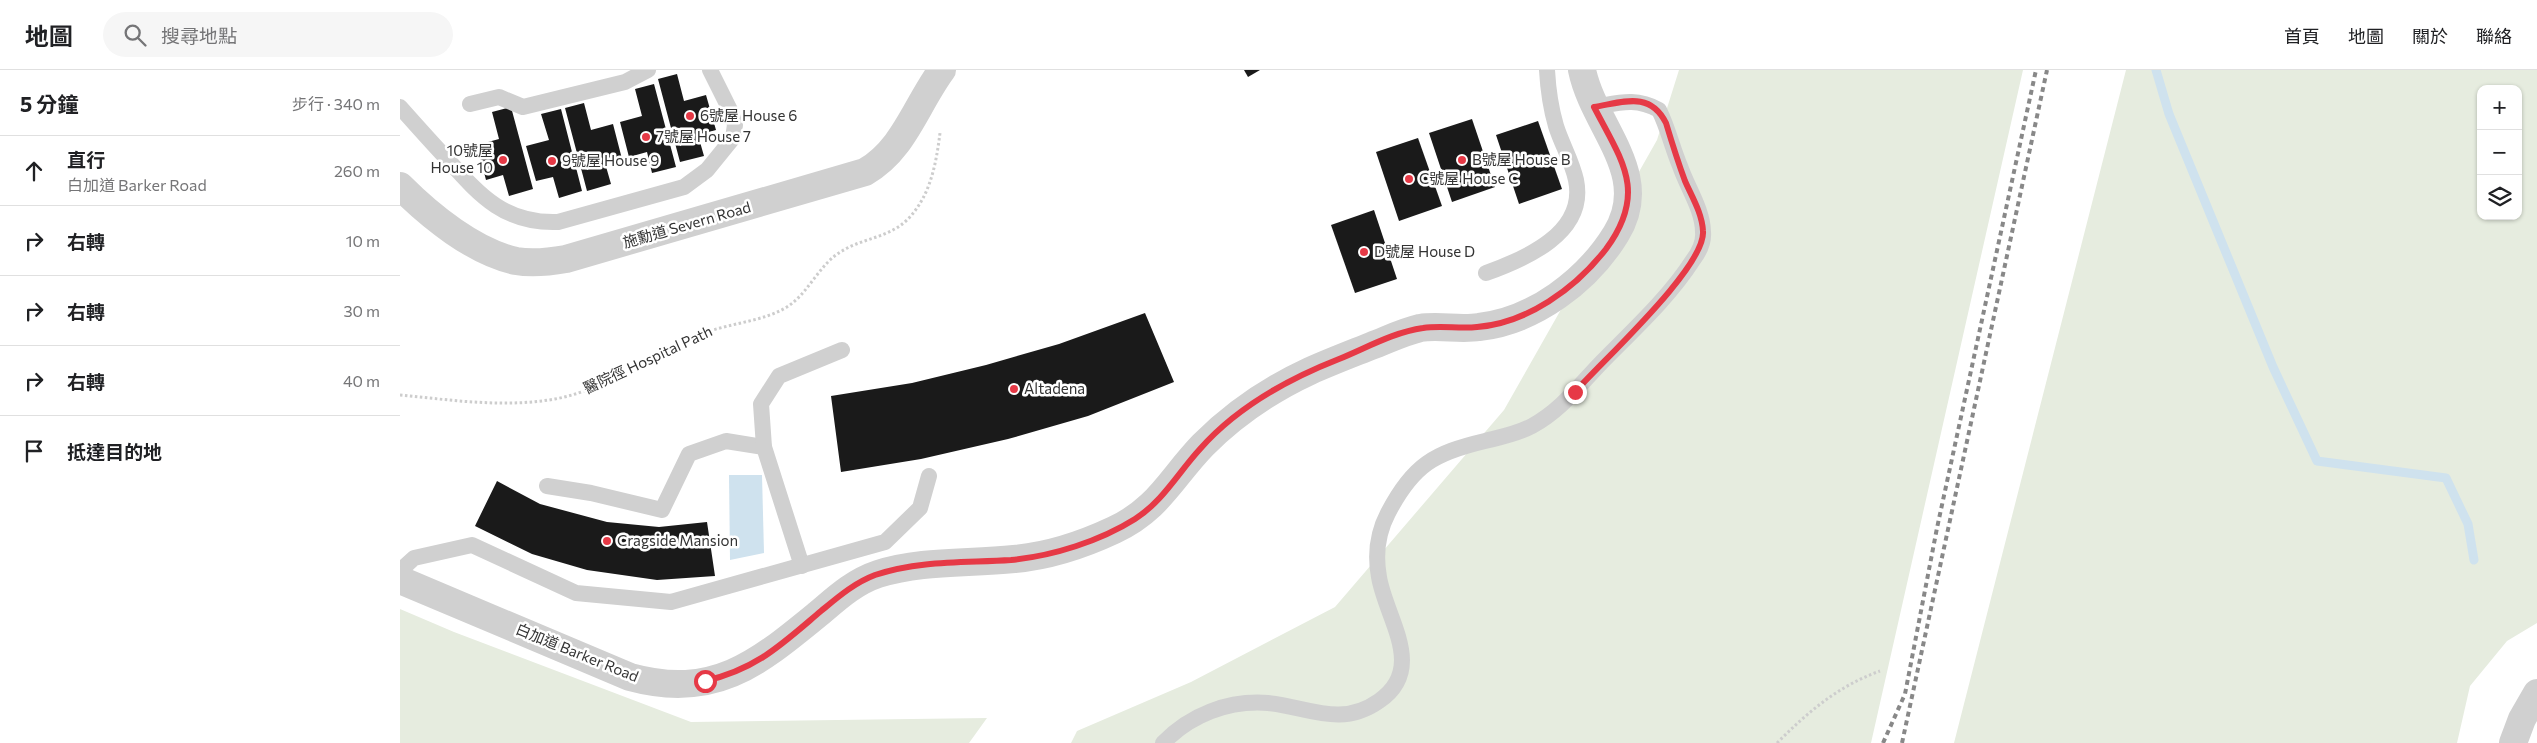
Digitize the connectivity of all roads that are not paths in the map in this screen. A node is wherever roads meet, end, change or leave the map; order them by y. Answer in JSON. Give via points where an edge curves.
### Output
{"nodes":[{"id":1,"x":648,"y":70,"type":"edge"},
{"id":2,"x":710,"y":70,"type":"edge"},
{"id":3,"x":942,"y":70,"type":"edge"},
{"id":4,"x":1547,"y":70,"type":"edge"},
{"id":5,"x":1582,"y":70,"type":"edge"},
{"id":6,"x":470,"y":104,"type":"dead end"},
{"id":7,"x":400,"y":106,"type":"edge"},
{"id":8,"x":1594,"y":107,"type":"junction"},
{"id":9,"x":400,"y":186,"type":"edge"},
{"id":10,"x":1486,"y":273,"type":"dead end"},
{"id":11,"x":842,"y":350,"type":"dead end"},
{"id":12,"x":764,"y":447,"type":"junction"},
{"id":13,"x":929,"y":476,"type":"dead end"},
{"id":14,"x":547,"y":486,"type":"dead end"},
{"id":15,"x":802,"y":566,"type":"junction"},
{"id":16,"x":400,"y":571,"type":"edge"},
{"id":17,"x":400,"y":580,"type":"edge"},
{"id":18,"x":2537,"y":693,"type":"edge"},
{"id":19,"x":1163,"y":743,"type":"edge"},
{"id":20,"x":2513,"y":743,"type":"edge"}],
"edges":[{"from":1,"to":6,"type":"lane","via":[[625,82],[523,107],[498,97]]},
{"from":2,"to":7,"type":"lane","via":[[735,125],[733,138],[707,170],[684,187],[558,222],[522,219],[491,204]]},
{"from":3,"to":9,"type":"street","name":"施勳道 Severn Road","via":[[925,93],[896,147],[865,172],[566,259],[531,263],[502,256],[451,229]]},
{"from":4,"to":10,"type":"lane","via":[[1556,126],[1577,182],[1576,205],[1563,228],[1543,247]]},
{"from":5,"to":8,"type":"street","name":"白加道 Barker Road"},
{"from":8,"to":17,"type":"street","name":"白加道 Barker Road","via":[[1625,169],[1629,196],[1624,220],[1616,235],[1576,280],[1546,303],[1514,320],[1478,327],[1430,327],[1412,331],[1290,381],[1249,406],[1217,432],[1145,511],[1094,538],[1042,555],[1010,560],[932,563],[876,575],[852,586],[748,668],[728,676],[685,684],[664,684],[630,677]]},
{"from":8,"to":19,"type":"lane","via":[[1631,101],[1645,102],[1659,110],[1702,222],[1702,242],[1694,259],[1637,327],[1555,410],[1522,431],[1438,455],[1421,468],[1404,488],[1385,521],[1378,547],[1379,579],[1403,658],[1400,676],[1388,694],[1366,708],[1340,715],[1267,703],[1235,705],[1199,715]]},
{"from":11,"to":12,"type":"lane","via":[[779,376],[761,404]]},
{"from":12,"to":14,"type":"lane","via":[[726,441],[689,454],[662,510]]},
{"from":12,"to":15,"type":"lane"},
{"from":13,"to":15,"type":"lane","via":[[920,508],[885,542]]},
{"from":15,"to":16,"type":"lane","via":[[671,602],[576,593],[472,545],[414,558]]},
{"from":18,"to":20,"type":"street"}]}
